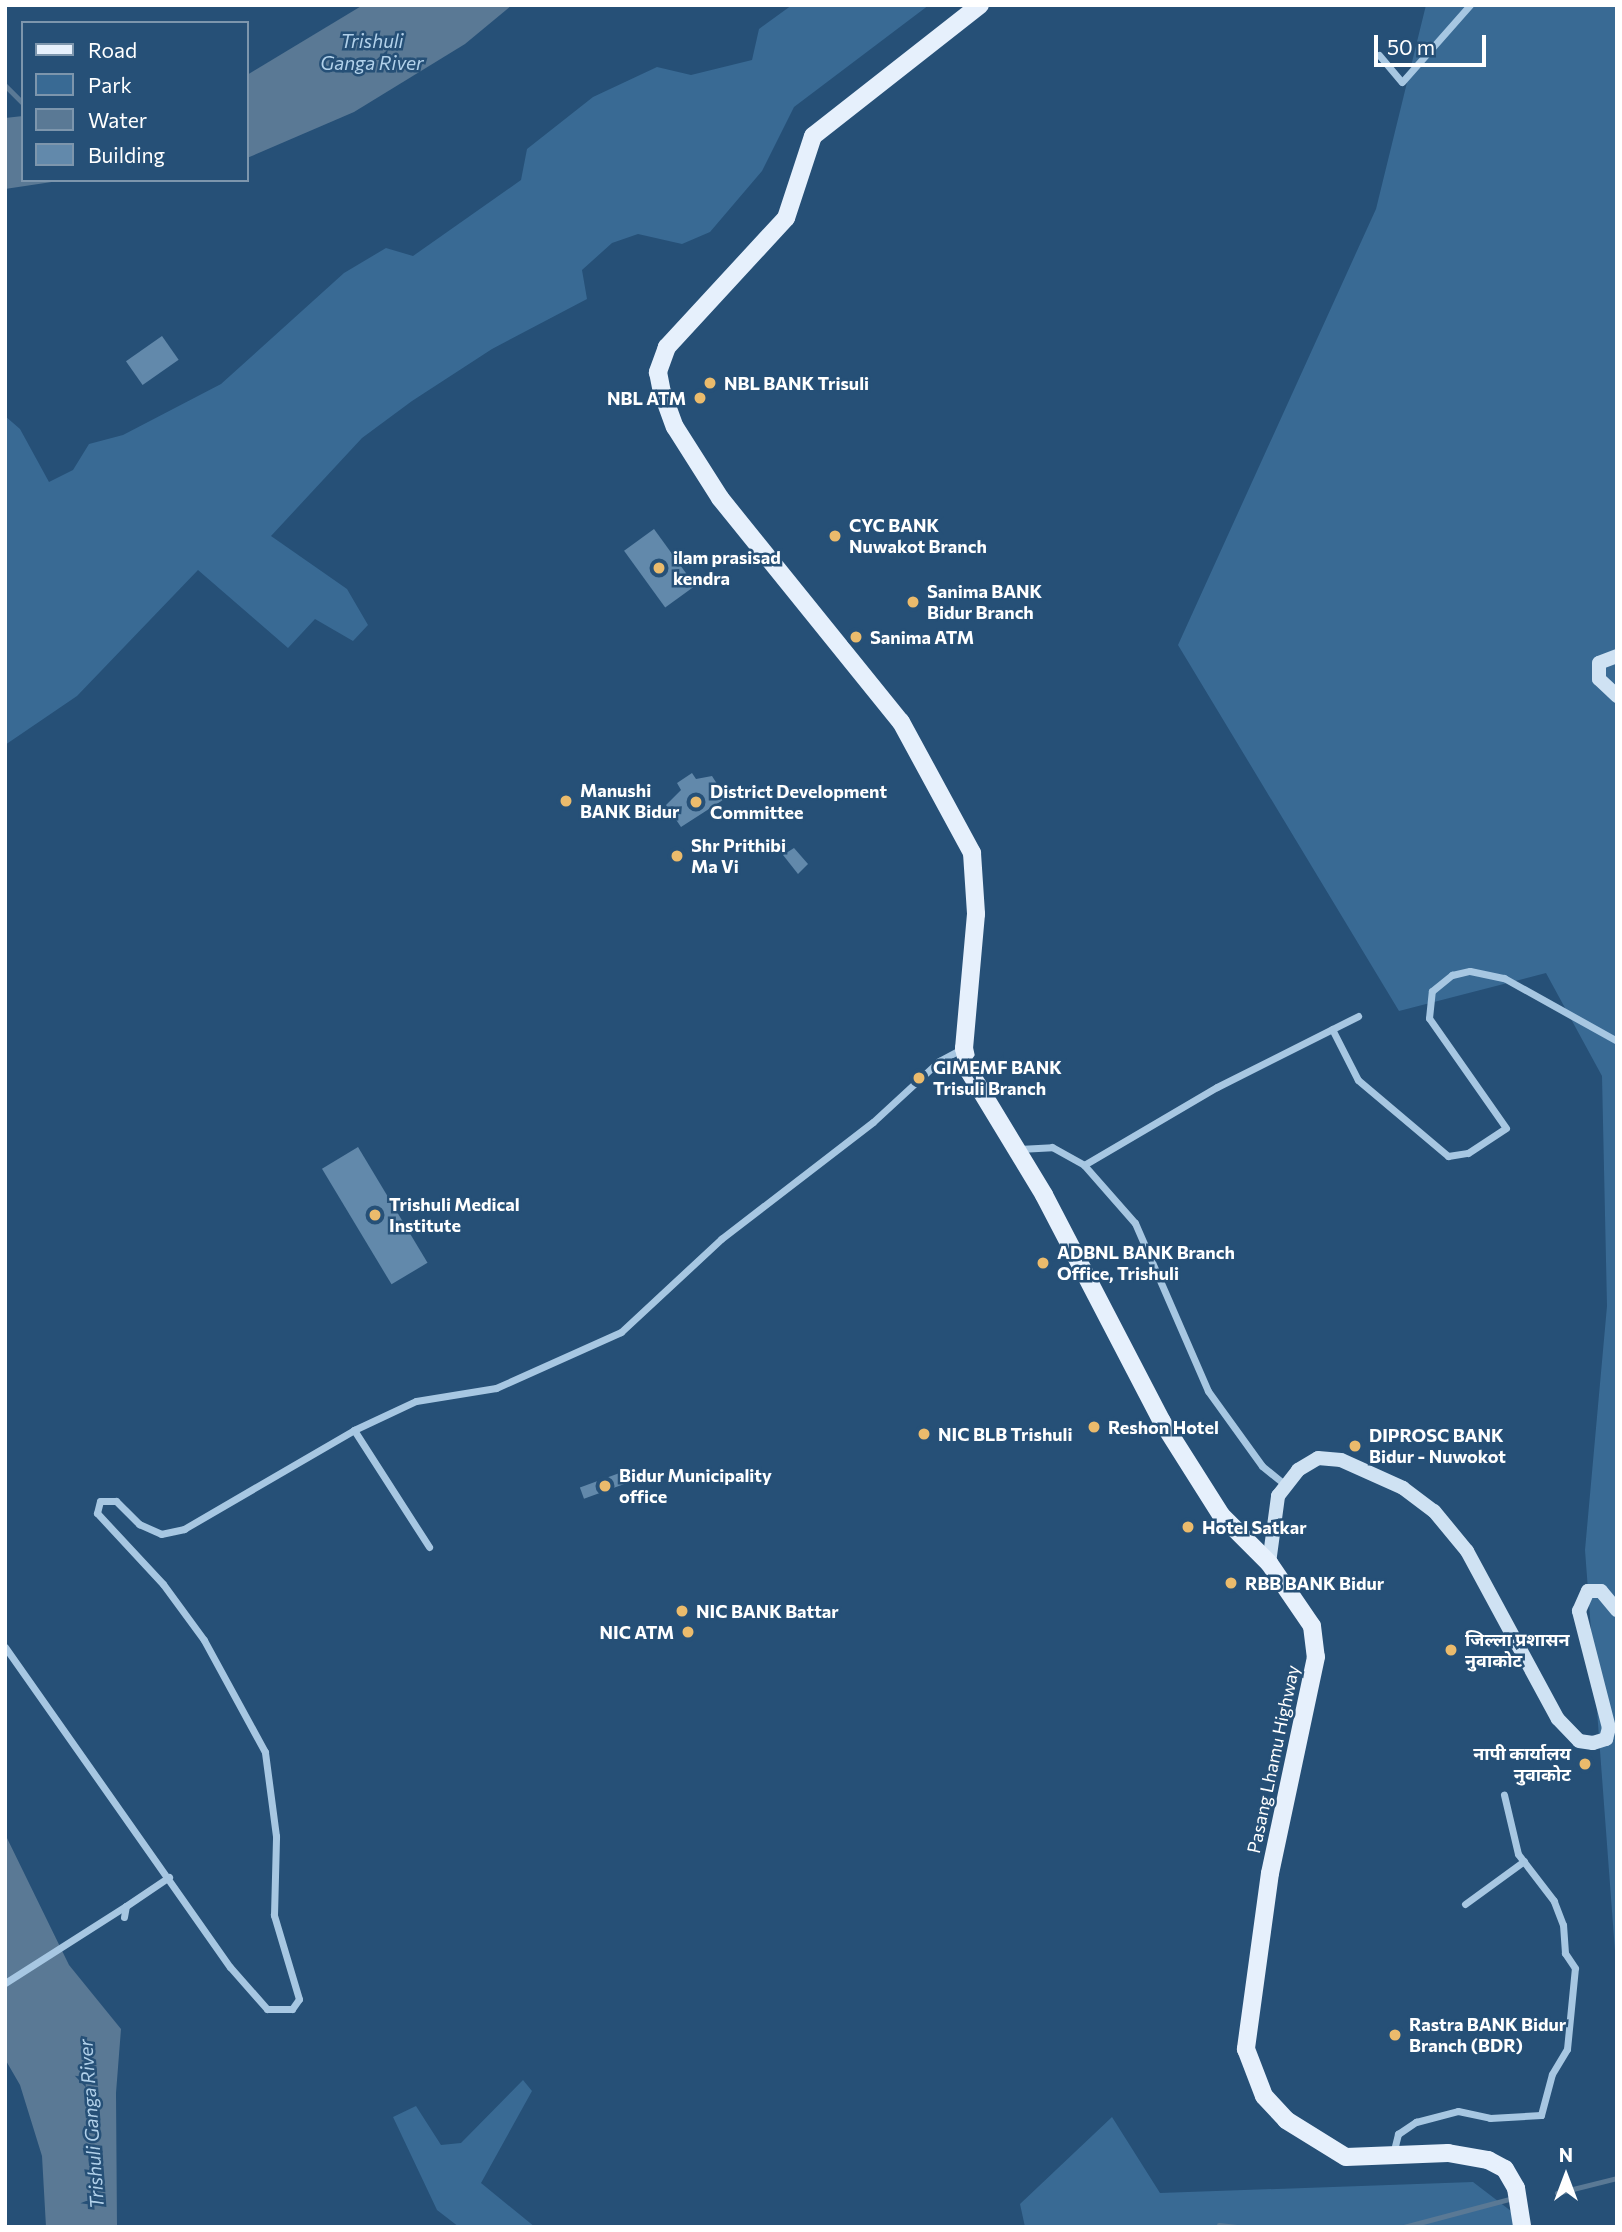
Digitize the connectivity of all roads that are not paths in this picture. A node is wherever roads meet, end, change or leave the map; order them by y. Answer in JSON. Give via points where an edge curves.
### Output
{"nodes":[{"id":1,"x":980,"y":5,"type":"edge"},
{"id":2,"x":1470,"y":5,"type":"edge"},
{"id":3,"x":1379,"y":55,"type":"dead end"},
{"id":4,"x":1617,"y":656,"type":"edge"},
{"id":5,"x":1617,"y":696,"type":"edge"},
{"id":6,"x":1358,"y":1016,"type":"dead end"},
{"id":7,"x":1332,"y":1029,"type":"junction"},
{"id":8,"x":1617,"y":1041,"type":"edge"},
{"id":9,"x":964,"y":1048,"type":"junction"},
{"id":10,"x":1015,"y":1149,"type":"junction"},
{"id":11,"x":1084,"y":1165,"type":"junction"},
{"id":12,"x":354,"y":1430,"type":"junction"},
{"id":13,"x":1284,"y":1484,"type":"junction"},
{"id":14,"x":429,"y":1547,"type":"dead end"},
{"id":15,"x":1269,"y":1563,"type":"junction"},
{"id":16,"x":1617,"y":1610,"type":"edge"},
{"id":17,"x":5,"y":1647,"type":"edge"},
{"id":18,"x":1504,"y":1795,"type":"dead end"},
{"id":19,"x":1524,"y":1861,"type":"junction"},
{"id":20,"x":169,"y":1877,"type":"junction"},
{"id":21,"x":1465,"y":1904,"type":"dead end"},
{"id":22,"x":126,"y":1906,"type":"junction"},
{"id":23,"x":124,"y":1917,"type":"dead end"},
{"id":24,"x":5,"y":1983,"type":"edge"},
{"id":25,"x":1392,"y":2158,"type":"junction"},
{"id":26,"x":1522,"y":2227,"type":"edge"}],
"edges":[{"from":1,"to":9,"type":"main road","name":"Pasang Lhamu Highway","via":[[813,136],[786,218],[667,347],[658,372],[676,427],[720,498],[901,722],[972,853],[976,914]]},
{"from":2,"to":3,"type":"street","via":[[1402,82]]},
{"from":4,"to":5,"type":"street","via":[[1599,663],[1600,679]]},
{"from":6,"to":7,"type":"street"},
{"from":7,"to":8,"type":"street","via":[[1358,1080],[1448,1156],[1468,1153],[1506,1128],[1429,1018],[1433,991],[1452,975],[1470,971],[1504,978]]},
{"from":7,"to":11,"type":"street","via":[[1217,1087]]},
{"from":9,"to":10,"type":"main road","name":"Pasang Lhamu Highway","via":[[969,1071]]},
{"from":9,"to":12,"type":"street","via":[[939,1061],[873,1122],[720,1239],[621,1332],[496,1388],[416,1401]]},
{"from":10,"to":11,"type":"street","via":[[1052,1147]]},
{"from":10,"to":15,"type":"main road","name":"Pasang Lhamu Highway","via":[[1161,1420],[1221,1515]]},
{"from":11,"to":13,"type":"street","via":[[1136,1223],[1208,1391],[1262,1466]]},
{"from":12,"to":14,"type":"street"},
{"from":12,"to":20,"type":"street","via":[[184,1529],[161,1534],[110,1498],[96,1508],[204,1640],[265,1752],[276,1836],[274,1915],[299,1999],[292,2009],[267,2009],[223,1957]]},
{"from":13,"to":15,"type":"street"},
{"from":13,"to":16,"type":"street","via":[[1318,1458],[1341,1460],[1419,1498],[1466,1551],[1544,1696],[1578,1741],[1606,1739],[1609,1728],[1578,1611],[1588,1591],[1601,1591]]},
{"from":15,"to":25,"type":"main road","name":"Pasang Lhamu Highway","via":[[1312,1626],[1316,1657],[1270,1872],[1245,2049],[1264,2096],[1286,2120],[1346,2157]]},
{"from":17,"to":20,"type":"street"},
{"from":18,"to":19,"type":"street"},
{"from":19,"to":21,"type":"street"},
{"from":19,"to":25,"type":"street","via":[[1554,1901],[1564,1953],[1575,1968],[1567,2049],[1552,2074],[1541,2115],[1490,2118],[1458,2111],[1416,2122],[1398,2134]]},
{"from":20,"to":22,"type":"street"},
{"from":22,"to":23,"type":"street"},
{"from":22,"to":24,"type":"street"},
{"from":25,"to":26,"type":"main road","name":"Pasang Lhamu Highway","via":[[1448,2153],[1488,2160],[1505,2169],[1516,2188]]}]}
